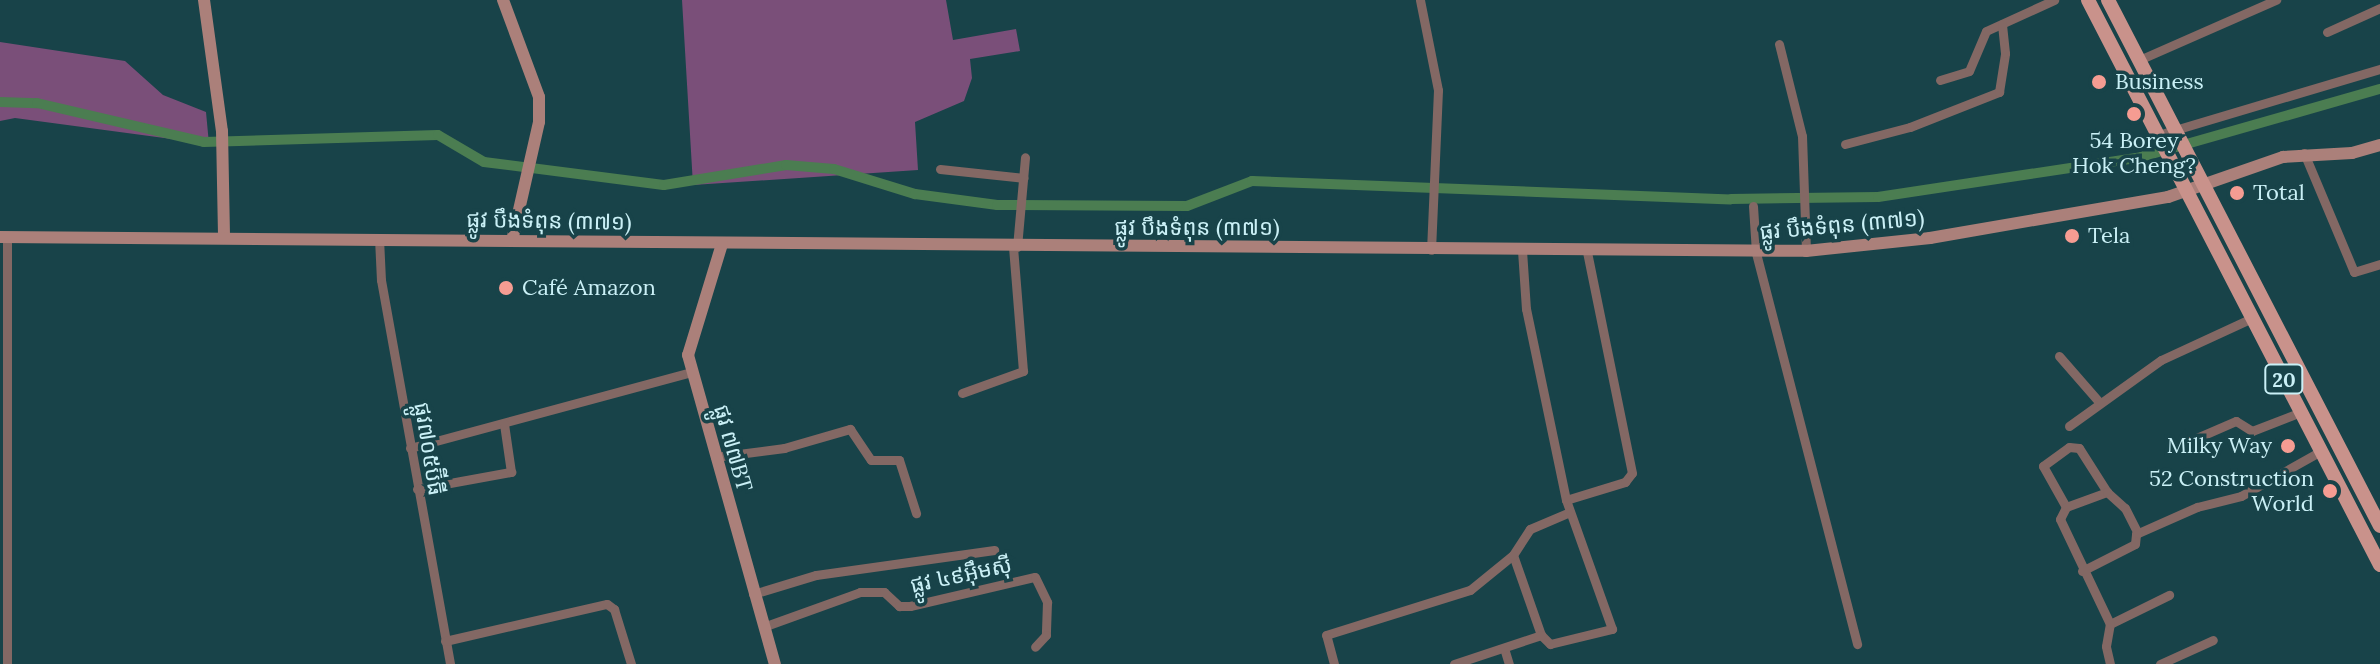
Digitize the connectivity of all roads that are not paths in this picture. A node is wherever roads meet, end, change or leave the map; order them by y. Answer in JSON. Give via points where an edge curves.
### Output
{"nodes":[{"id":1,"x":204,"y":0,"type":"edge"},
{"id":2,"x":503,"y":0,"type":"edge"},
{"id":3,"x":1420,"y":0,"type":"edge"},
{"id":4,"x":2054,"y":0,"type":"edge"},
{"id":5,"x":2088,"y":0,"type":"edge"},
{"id":6,"x":2108,"y":0,"type":"edge"},
{"id":7,"x":2276,"y":0,"type":"edge"},
{"id":8,"x":2380,"y":8,"type":"edge"},
{"id":9,"x":2002,"y":24,"type":"junction"},
{"id":10,"x":2327,"y":32,"type":"dead end"},
{"id":11,"x":1779,"y":44,"type":"dead end"},
{"id":12,"x":2139,"y":60,"type":"junction"},
{"id":13,"x":2380,"y":69,"type":"edge"},
{"id":14,"x":1940,"y":80,"type":"dead end"},
{"id":15,"x":2174,"y":129,"type":"junction"},
{"id":16,"x":2158,"y":136,"type":"junction"},
{"id":17,"x":1845,"y":144,"type":"dead end"},
{"id":18,"x":2380,"y":145,"type":"edge"},
{"id":19,"x":2304,"y":153,"type":"junction"},
{"id":20,"x":1025,"y":157,"type":"dead end"},
{"id":21,"x":940,"y":169,"type":"dead end"},
{"id":22,"x":1024,"y":178,"type":"junction"},
{"id":23,"x":2207,"y":187,"type":"junction"},
{"id":24,"x":2187,"y":192,"type":"junction"},
{"id":25,"x":1753,"y":206,"type":"dead end"},
{"id":26,"x":4,"y":237,"type":"edge"},
{"id":27,"x":224,"y":238,"type":"junction"},
{"id":28,"x":379,"y":238,"type":"junction"},
{"id":29,"x":512,"y":241,"type":"junction"},
{"id":30,"x":722,"y":244,"type":"junction"},
{"id":31,"x":1015,"y":246,"type":"junction"},
{"id":32,"x":1431,"y":250,"type":"junction"},
{"id":33,"x":1522,"y":251,"type":"junction"},
{"id":34,"x":1587,"y":251,"type":"junction"},
{"id":35,"x":1806,"y":251,"type":"junction"},
{"id":36,"x":1756,"y":253,"type":"junction"},
{"id":37,"x":2380,"y":264,"type":"edge"},
{"id":38,"x":2252,"y":318,"type":"junction"},
{"id":39,"x":2059,"y":356,"type":"dead end"},
{"id":40,"x":691,"y":372,"type":"junction"},
{"id":41,"x":962,"y":393,"type":"dead end"},
{"id":42,"x":2100,"y":403,"type":"junction"},
{"id":43,"x":2301,"y":412,"type":"junction"},
{"id":44,"x":504,"y":424,"type":"junction"},
{"id":45,"x":2069,"y":426,"type":"dead end"},
{"id":46,"x":2192,"y":440,"type":"dead end"},
{"id":47,"x":410,"y":448,"type":"junction"},
{"id":48,"x":2321,"y":451,"type":"junction"},
{"id":49,"x":3,"y":455,"type":"edge"},
{"id":50,"x":715,"y":457,"type":"junction"},
{"id":51,"x":417,"y":489,"type":"junction"},
{"id":52,"x":2107,"y":492,"type":"junction"},
{"id":53,"x":1566,"y":500,"type":"junction"},
{"id":54,"x":2066,"y":507,"type":"junction"},
{"id":55,"x":1570,"y":512,"type":"junction"},
{"id":56,"x":916,"y":513,"type":"dead end"},
{"id":57,"x":2380,"y":526,"type":"edge"},
{"id":58,"x":2138,"y":533,"type":"junction"},
{"id":59,"x":994,"y":550,"type":"dead end"},
{"id":60,"x":1513,"y":555,"type":"junction"},
{"id":61,"x":2380,"y":565,"type":"edge"},
{"id":62,"x":2082,"y":571,"type":"junction"},
{"id":63,"x":753,"y":594,"type":"junction"},
{"id":64,"x":2169,"y":595,"type":"dead end"},
{"id":65,"x":2110,"y":624,"type":"junction"},
{"id":66,"x":763,"y":627,"type":"junction"},
{"id":67,"x":1541,"y":635,"type":"junction"},
{"id":68,"x":2213,"y":640,"type":"dead end"},
{"id":69,"x":445,"y":641,"type":"junction"},
{"id":70,"x":1857,"y":644,"type":"dead end"},
{"id":71,"x":1035,"y":647,"type":"dead end"},
{"id":72,"x":1504,"y":648,"type":"junction"},
{"id":73,"x":7,"y":664,"type":"edge"},
{"id":74,"x":450,"y":664,"type":"edge"},
{"id":75,"x":631,"y":664,"type":"edge"},
{"id":76,"x":775,"y":664,"type":"edge"},
{"id":77,"x":1334,"y":664,"type":"edge"},
{"id":78,"x":1454,"y":664,"type":"edge"},
{"id":79,"x":1509,"y":664,"type":"edge"},
{"id":80,"x":2110,"y":664,"type":"edge"},
{"id":81,"x":2160,"y":664,"type":"edge"}],
"edges":[{"from":1,"to":27,"type":"main road","via":[[222,131]]},
{"from":2,"to":29,"type":"main road","via":[[539,97],[534,148]]},
{"from":3,"to":32,"type":"street","via":[[1438,90]]},
{"from":4,"to":9,"type":"street"},
{"from":5,"to":16,"type":"main road","number":"20"},
{"from":6,"to":12,"type":"main road","number":"20"},
{"from":7,"to":12,"type":"street"},
{"from":8,"to":10,"type":"street"},
{"from":9,"to":14,"type":"street","via":[[1986,31],[1969,71]]},
{"from":9,"to":17,"type":"street","via":[[2005,53],[1999,92],[1910,127]]},
{"from":11,"to":35,"type":"street","via":[[1802,136]]},
{"from":12,"to":15,"type":"main road","number":"20"},
{"from":13,"to":15,"type":"street"},
{"from":15,"to":16,"type":"street"},
{"from":15,"to":23,"type":"main road","number":"20"},
{"from":16,"to":24,"type":"main road","number":"20"},
{"from":18,"to":19,"type":"main road","name":"ផ្លូវ បឹងទំពុន (៣៧១)","via":[[2352,153]]},
{"from":19,"to":23,"type":"main road","name":"ផ្លូវ បឹងទំពុន (៣៧១)"},
{"from":19,"to":37,"type":"street","via":[[2354,272]]},
{"from":20,"to":22,"type":"street"},
{"from":21,"to":22,"type":"street"},
{"from":22,"to":31,"type":"street"},
{"from":23,"to":24,"type":"main road","name":"ផ្លូវ បឹងទំពុន (៣៧១)"},
{"from":23,"to":57,"type":"main road","number":"20"},
{"from":24,"to":35,"type":"main road","name":"ផ្លូវ បឹងទំពុន (៣៧១)","via":[[1930,238]]},
{"from":24,"to":38,"type":"main road","number":"20"},
{"from":25,"to":36,"type":"street"},
{"from":26,"to":27,"type":"main road","name":"ផ្លូវ បឹងទំពុន (៣៧១)"},
{"from":26,"to":49,"type":"street"},
{"from":27,"to":28,"type":"main road","name":"ផ្លូវ បឹងទំពុន (៣៧១)"},
{"from":28,"to":29,"type":"main road","name":"ផ្លូវ បឹងទំពុន (៣៧១)"},
{"from":28,"to":47,"type":"street","name":"ផ្លូវ៧០៥ប៊ីធី","via":[[381,280]]},
{"from":29,"to":30,"type":"main road","name":"ផ្លូវ បឹងទំពុន (៣៧១)"},
{"from":30,"to":31,"type":"main road","name":"ផ្លូវ បឹងទំពុន (៣៧១)"},
{"from":30,"to":40,"type":"main road","name":"ផ្លូវ ៧៧BT","via":[[689,342]]},
{"from":31,"to":32,"type":"main road","name":"ផ្លូវ បឹងទំពុន (៣៧១)"},
{"from":31,"to":41,"type":"street","via":[[1023,371]]},
{"from":32,"to":33,"type":"main road","name":"ផ្លូវ បឹងទំពុន (៣៧១)"},
{"from":33,"to":34,"type":"main road","name":"ផ្លូវ បឹងទំពុន (៣៧១)"},
{"from":33,"to":53,"type":"street","via":[[1526,309]]},
{"from":34,"to":36,"type":"main road","name":"ផ្លូវ បឹងទំពុន (៣៧១)"},
{"from":34,"to":53,"type":"street","via":[[1632,473],[1625,482]]},
{"from":35,"to":36,"type":"main road","name":"ផ្លូវ បឹងទំពុន (៣៧១)"},
{"from":36,"to":70,"type":"street"},
{"from":38,"to":42,"type":"street","via":[[2184,346]]},
{"from":38,"to":43,"type":"main road","number":"20"},
{"from":39,"to":42,"type":"street"},
{"from":40,"to":44,"type":"street"},
{"from":40,"to":50,"type":"main road","name":"ផ្លូវ ៧៧BT"},
{"from":42,"to":45,"type":"street"},
{"from":43,"to":46,"type":"street","via":[[2252,431],[2236,421]]},
{"from":43,"to":48,"type":"main road","number":"20"},
{"from":44,"to":47,"type":"street"},
{"from":44,"to":51,"type":"street","via":[[511,472]]},
{"from":47,"to":51,"type":"street","name":"ផ្លូវ៧០៥ប៊ីធី"},
{"from":48,"to":58,"type":"street","via":[[2241,496],[2197,507]]},
{"from":48,"to":61,"type":"main road","number":"20"},
{"from":49,"to":73,"type":"street"},
{"from":50,"to":56,"type":"street","via":[[784,448],[850,429],[871,460],[899,460]]},
{"from":50,"to":63,"type":"main road","name":"ផ្លូវ ៧៧BT"},
{"from":51,"to":69,"type":"street","name":"ផ្លូវ៧០៥ប៊ីធី"},
{"from":52,"to":54,"type":"street"},
{"from":52,"to":54,"type":"street","via":[[2079,448],[2069,447],[2043,466]]},
{"from":52,"to":58,"type":"street","via":[[2125,508]]},
{"from":53,"to":55,"type":"street"},
{"from":54,"to":62,"type":"street","via":[[2060,521]]},
{"from":55,"to":60,"type":"street","via":[[1530,529]]},
{"from":55,"to":67,"type":"street","via":[[1612,629],[1556,645]]},
{"from":58,"to":62,"type":"street","via":[[2135,544]]},
{"from":59,"to":63,"type":"street","via":[[816,575]]},
{"from":60,"to":67,"type":"street"},
{"from":60,"to":77,"type":"street","via":[[1470,590],[1326,635]]},
{"from":62,"to":65,"type":"street"},
{"from":63,"to":66,"type":"main road","name":"ផ្លូវ ៧៧BT"},
{"from":64,"to":65,"type":"street"},
{"from":65,"to":80,"type":"street"},
{"from":66,"to":71,"type":"street","name":"ផ្លូវ ៤៩អ៊ឹមស៊ី","via":[[860,592],[884,592],[899,606],[910,606],[1035,577],[1047,602],[1046,635]]},
{"from":66,"to":76,"type":"main road","name":"ផ្លូវ ៧៧BT"},
{"from":67,"to":72,"type":"street"},
{"from":68,"to":81,"type":"street"},
{"from":69,"to":74,"type":"street","name":"ផ្លូវ៧០៥ប៊ីធី"},
{"from":69,"to":75,"type":"street","via":[[607,604],[614,609]]},
{"from":72,"to":78,"type":"street"},
{"from":72,"to":79,"type":"street"}]}
